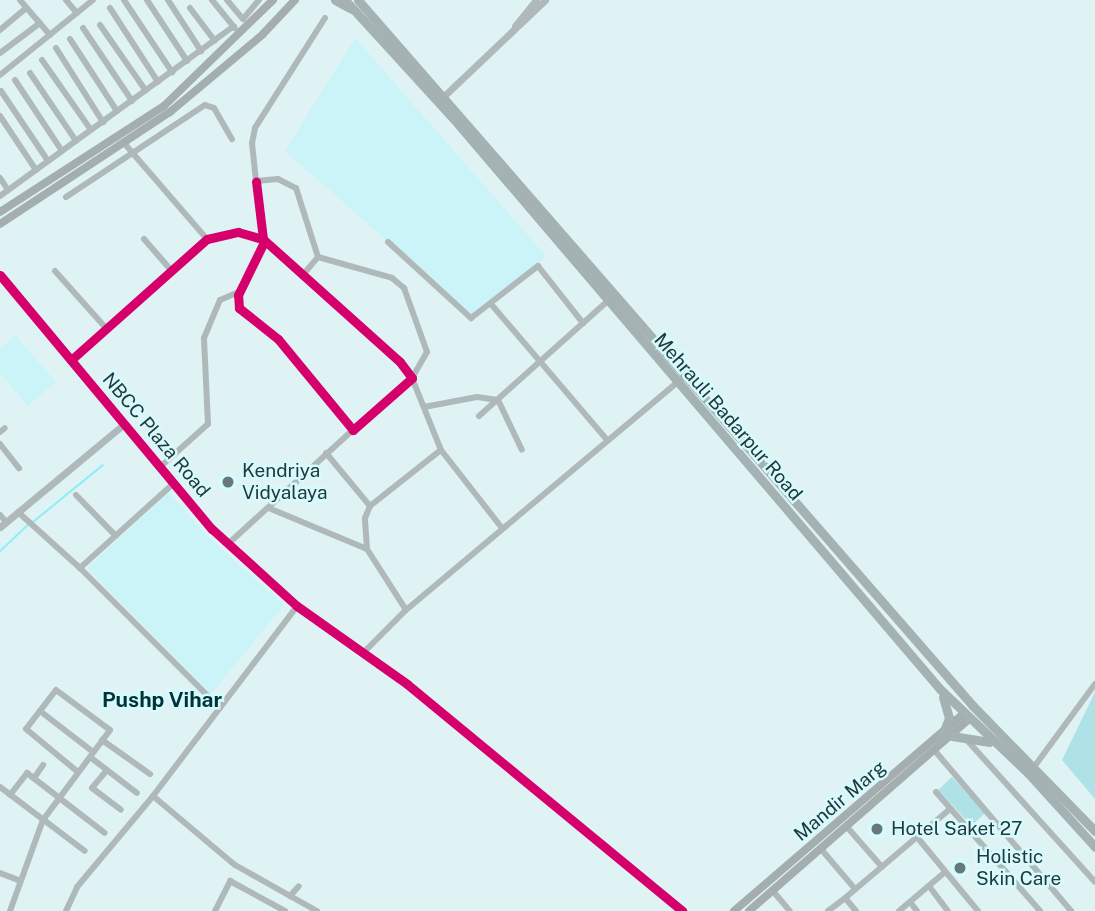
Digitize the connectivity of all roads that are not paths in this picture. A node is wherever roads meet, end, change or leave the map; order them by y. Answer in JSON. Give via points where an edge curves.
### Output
{"nodes":[{"id":1,"x":20,"y":0,"type":"edge"},
{"id":2,"x":66,"y":0,"type":"edge"},
{"id":3,"x":93,"y":0,"type":"edge"},
{"id":4,"x":124,"y":0,"type":"edge"},
{"id":5,"x":147,"y":0,"type":"edge"},
{"id":6,"x":168,"y":0,"type":"edge"},
{"id":7,"x":212,"y":0,"type":"edge"},
{"id":8,"x":227,"y":0,"type":"edge"},
{"id":9,"x":260,"y":0,"type":"edge"},
{"id":10,"x":273,"y":0,"type":"edge"},
{"id":11,"x":295,"y":0,"type":"edge"},
{"id":12,"x":335,"y":0,"type":"edge"},
{"id":13,"x":345,"y":0,"type":"edge"},
{"id":14,"x":542,"y":0,"type":"edge"},
{"id":15,"x":356,"y":5,"type":"edge"},
{"id":16,"x":26,"y":8,"type":"junction"},
{"id":17,"x":110,"y":8,"type":"dead end"},
{"id":18,"x":190,"y":8,"type":"dead end"},
{"id":19,"x":77,"y":13,"type":"junction"},
{"id":20,"x":325,"y":18,"type":"dead end"},
{"id":21,"x":40,"y":23,"type":"junction"},
{"id":22,"x":100,"y":24,"type":"dead end"},
{"id":23,"x":234,"y":26,"type":"junction"},
{"id":24,"x":83,"y":28,"type":"dead end"},
{"id":25,"x":0,"y":30,"type":"edge"},
{"id":26,"x":50,"y":35,"type":"junction"},
{"id":27,"x":240,"y":35,"type":"junction"},
{"id":28,"x":70,"y":39,"type":"dead end"},
{"id":29,"x":215,"y":41,"type":"junction"},
{"id":30,"x":56,"y":48,"type":"dead end"},
{"id":31,"x":201,"y":51,"type":"junction"},
{"id":32,"x":0,"y":53,"type":"edge"},
{"id":33,"x":43,"y":60,"type":"dead end"},
{"id":34,"x":187,"y":61,"type":"junction"},
{"id":35,"x":172,"y":72,"type":"junction"},
{"id":36,"x":30,"y":73,"type":"dead end"},
{"id":37,"x":0,"y":75,"type":"edge"},
{"id":38,"x":15,"y":80,"type":"dead end"},
{"id":39,"x":158,"y":82,"type":"junction"},
{"id":40,"x":146,"y":90,"type":"junction"},
{"id":41,"x":1,"y":91,"type":"edge"},
{"id":42,"x":445,"y":95,"type":"junction"},
{"id":43,"x":132,"y":101,"type":"junction"},
{"id":44,"x":117,"y":111,"type":"junction"},
{"id":45,"x":0,"y":116,"type":"edge"},
{"id":46,"x":103,"y":122,"type":"junction"},
{"id":47,"x":91,"y":130,"type":"junction"},
{"id":48,"x":232,"y":139,"type":"dead end"},
{"id":49,"x":76,"y":141,"type":"junction"},
{"id":50,"x":124,"y":143,"type":"junction"},
{"id":51,"x":62,"y":151,"type":"junction"},
{"id":52,"x":131,"y":154,"type":"junction"},
{"id":53,"x":48,"y":161,"type":"junction"},
{"id":54,"x":36,"y":170,"type":"junction"},
{"id":55,"x":0,"y":178,"type":"edge"},
{"id":56,"x":256,"y":181,"type":"junction"},
{"id":57,"x":8,"y":190,"type":"junction"},
{"id":58,"x":0,"y":196,"type":"edge"},
{"id":59,"x":66,"y":197,"type":"dead end"},
{"id":60,"x":0,"y":212,"type":"edge"},
{"id":61,"x":0,"y":224,"type":"edge"},
{"id":62,"x":144,"y":239,"type":"dead end"},
{"id":63,"x":207,"y":239,"type":"junction"},
{"id":64,"x":263,"y":239,"type":"junction"},
{"id":65,"x":388,"y":242,"type":"dead end"},
{"id":66,"x":318,"y":257,"type":"junction"},
{"id":67,"x":170,"y":269,"type":"junction"},
{"id":68,"x":55,"y":271,"type":"dead end"},
{"id":69,"x":0,"y":275,"type":"edge"},
{"id":70,"x":302,"y":276,"type":"junction"},
{"id":71,"x":239,"y":292,"type":"junction"},
{"id":72,"x":617,"y":294,"type":"junction"},
{"id":73,"x":607,"y":301,"type":"junction"},
{"id":74,"x":491,"y":304,"type":"junction"},
{"id":75,"x":583,"y":323,"type":"junction"},
{"id":76,"x":106,"y":328,"type":"junction"},
{"id":77,"x":71,"y":360,"type":"junction"},
{"id":78,"x":540,"y":361,"type":"junction"},
{"id":79,"x":687,"y":374,"type":"junction"},
{"id":80,"x":412,"y":378,"type":"junction"},
{"id":81,"x":675,"y":383,"type":"junction"},
{"id":82,"x":498,"y":400,"type":"junction"},
{"id":83,"x":424,"y":407,"type":"junction"},
{"id":84,"x":479,"y":416,"type":"dead end"},
{"id":85,"x":124,"y":424,"type":"junction"},
{"id":86,"x":353,"y":430,"type":"junction"},
{"id":87,"x":607,"y":440,"type":"junction"},
{"id":88,"x":0,"y":444,"type":"edge"},
{"id":89,"x":441,"y":450,"type":"junction"},
{"id":90,"x":522,"y":450,"type":"dead end"},
{"id":91,"x":326,"y":453,"type":"junction"},
{"id":92,"x":160,"y":467,"type":"junction"},
{"id":93,"x":19,"y":468,"type":"dead end"},
{"id":94,"x":174,"y":483,"type":"junction"},
{"id":95,"x":76,"y":495,"type":"dead end"},
{"id":96,"x":370,"y":506,"type":"junction"},
{"id":97,"x":271,"y":509,"type":"junction"},
{"id":98,"x":18,"y":512,"type":"junction"},
{"id":99,"x":0,"y":515,"type":"edge"},
{"id":100,"x":3,"y":524,"type":"edge"},
{"id":101,"x":502,"y":528,"type":"junction"},
{"id":102,"x":116,"y":536,"type":"junction"},
{"id":103,"x":228,"y":544,"type":"junction"},
{"id":104,"x":368,"y":549,"type":"junction"},
{"id":105,"x":80,"y":568,"type":"junction"},
{"id":106,"x":875,"y":595,"type":"junction"},
{"id":107,"x":866,"y":603,"type":"junction"},
{"id":108,"x":297,"y":606,"type":"junction"},
{"id":109,"x":406,"y":610,"type":"junction"},
{"id":110,"x":365,"y":651,"type":"junction"},
{"id":111,"x":1095,"y":684,"type":"edge"},
{"id":112,"x":940,"y":689,"type":"junction"},
{"id":113,"x":220,"y":708,"type":"junction"},
{"id":114,"x":40,"y":711,"type":"junction"},
{"id":115,"x":967,"y":716,"type":"junction"},
{"id":116,"x":952,"y":736,"type":"junction"},
{"id":117,"x":964,"y":736,"type":"junction"},
{"id":118,"x":941,"y":738,"type":"junction"},
{"id":119,"x":102,"y":740,"type":"junction"},
{"id":120,"x":995,"y":744,"type":"junction"},
{"id":121,"x":935,"y":751,"type":"junction"},
{"id":122,"x":92,"y":755,"type":"junction"},
{"id":123,"x":43,"y":765,"type":"dead end"},
{"id":124,"x":1034,"y":767,"type":"junction"},
{"id":125,"x":107,"y":770,"type":"junction"},
{"id":126,"x":78,"y":772,"type":"junction"},
{"id":127,"x":150,"y":774,"type":"dead end"},
{"id":128,"x":34,"y":778,"type":"junction"},
{"id":129,"x":0,"y":787,"type":"edge"},
{"id":130,"x":936,"y":792,"type":"dead end"},
{"id":131,"x":137,"y":793,"type":"dead end"},
{"id":132,"x":10,"y":795,"type":"junction"},
{"id":133,"x":153,"y":796,"type":"junction"},
{"id":134,"x":60,"y":797,"type":"junction"},
{"id":135,"x":950,"y":809,"type":"junction"},
{"id":136,"x":121,"y":810,"type":"dead end"},
{"id":137,"x":43,"y":820,"type":"junction"},
{"id":138,"x":847,"y":827,"type":"junction"},
{"id":139,"x":1095,"y":831,"type":"edge"},
{"id":140,"x":105,"y":833,"type":"dead end"},
{"id":141,"x":917,"y":837,"type":"junction"},
{"id":142,"x":1095,"y":847,"type":"edge"},
{"id":143,"x":821,"y":849,"type":"junction"},
{"id":144,"x":85,"y":851,"type":"dead end"},
{"id":145,"x":882,"y":867,"type":"junction"},
{"id":146,"x":945,"y":872,"type":"junction"},
{"id":147,"x":0,"y":873,"type":"edge"},
{"id":148,"x":21,"y":881,"type":"junction"},
{"id":149,"x":1095,"y":882,"type":"edge"},
{"id":150,"x":929,"y":886,"type":"junction"},
{"id":151,"x":299,"y":887,"type":"dead end"},
{"id":152,"x":855,"y":889,"type":"junction"},
{"id":153,"x":773,"y":891,"type":"junction"},
{"id":154,"x":290,"y":896,"type":"junction"},
{"id":155,"x":845,"y":898,"type":"junction"},
{"id":156,"x":910,"y":902,"type":"junction"},
{"id":157,"x":305,"y":908,"type":"edge"},
{"id":158,"x":10,"y":911,"type":"edge"},
{"id":159,"x":66,"y":911,"type":"edge"},
{"id":160,"x":215,"y":911,"type":"edge"},
{"id":161,"x":285,"y":911,"type":"edge"},
{"id":162,"x":317,"y":911,"type":"edge"},
{"id":163,"x":682,"y":911,"type":"edge"},
{"id":164,"x":734,"y":911,"type":"edge"},
{"id":165,"x":749,"y":911,"type":"edge"},
{"id":166,"x":790,"y":911,"type":"edge"},
{"id":167,"x":828,"y":911,"type":"edge"},
{"id":168,"x":856,"y":911,"type":"edge"},
{"id":169,"x":899,"y":911,"type":"edge"},
{"id":170,"x":917,"y":911,"type":"edge"},
{"id":171,"x":948,"y":911,"type":"edge"},
{"id":172,"x":978,"y":911,"type":"edge"},
{"id":173,"x":1040,"y":911,"type":"edge"},
{"id":174,"x":1071,"y":911,"type":"edge"}],
"edges":[{"from":1,"to":16,"type":"street"},
{"from":2,"to":19,"type":"street"},
{"from":3,"to":19,"type":"street"},
{"from":4,"to":35,"type":"street"},
{"from":5,"to":34,"type":"street"},
{"from":6,"to":31,"type":"street"},
{"from":7,"to":23,"type":"street"},
{"from":8,"to":9,"type":"street","via":[[243,19]]},
{"from":10,"to":27,"type":"main road"},
{"from":11,"to":50,"type":"main road","via":[[262,35],[170,112]]},
{"from":12,"to":15,"type":"main road"},
{"from":13,"to":15,"type":"main road","name":"Mehrauli Badarpur Road"},
{"from":14,"to":42,"type":"street"},
{"from":15,"to":42,"type":"main road","name":"Mehrauli Badarpur Road"},
{"from":15,"to":73,"type":"main road","name":"Mehrauli Badarpur Road"},
{"from":16,"to":21,"type":"street"},
{"from":16,"to":25,"type":"street"},
{"from":17,"to":39,"type":"street"},
{"from":18,"to":29,"type":"street"},
{"from":19,"to":26,"type":"street"},
{"from":20,"to":56,"type":"street","via":[[255,128]]},
{"from":21,"to":26,"type":"street"},
{"from":21,"to":32,"type":"street"},
{"from":22,"to":40,"type":"street"},
{"from":23,"to":27,"type":"street"},
{"from":23,"to":29,"type":"street"},
{"from":24,"to":43,"type":"street"},
{"from":26,"to":37,"type":"street"},
{"from":27,"to":60,"type":"main road","via":[[164,106]]},
{"from":28,"to":44,"type":"street"},
{"from":29,"to":31,"type":"street"},
{"from":30,"to":46,"type":"street"},
{"from":31,"to":34,"type":"street"},
{"from":33,"to":47,"type":"street"},
{"from":34,"to":35,"type":"street"},
{"from":35,"to":39,"type":"street"},
{"from":36,"to":49,"type":"street"},
{"from":38,"to":51,"type":"street"},
{"from":39,"to":40,"type":"street"},
{"from":40,"to":43,"type":"street"},
{"from":41,"to":53,"type":"street"},
{"from":42,"to":72,"type":"main road","name":"Mehrauli Badarpur Road"},
{"from":43,"to":44,"type":"street"},
{"from":44,"to":46,"type":"street"},
{"from":45,"to":54,"type":"street"},
{"from":46,"to":47,"type":"street"},
{"from":47,"to":49,"type":"street"},
{"from":48,"to":52,"type":"street","via":[[214,108],[205,105]]},
{"from":49,"to":51,"type":"street"},
{"from":50,"to":52,"type":"street"},
{"from":50,"to":61,"type":"main road"},
{"from":51,"to":53,"type":"street"},
{"from":52,"to":59,"type":"street"},
{"from":52,"to":63,"type":"street"},
{"from":53,"to":54,"type":"street"},
{"from":54,"to":57,"type":"street"},
{"from":55,"to":57,"type":"street"},
{"from":56,"to":64,"type":"street"},
{"from":56,"to":66,"type":"street","via":[[278,179],[296,188]]},
{"from":57,"to":58,"type":"street"},
{"from":62,"to":67,"type":"street"},
{"from":63,"to":64,"type":"street","via":[[238,232]]},
{"from":63,"to":67,"type":"street"},
{"from":64,"to":70,"type":"street"},
{"from":64,"to":71,"type":"street"},
{"from":65,"to":74,"type":"street","via":[[471,318]]},
{"from":66,"to":70,"type":"street"},
{"from":66,"to":80,"type":"street","via":[[392,278],[404,288],[427,352]]},
{"from":67,"to":76,"type":"street"},
{"from":68,"to":76,"type":"street"},
{"from":69,"to":77,"type":"street","name":"NBCC Plaza Road"},
{"from":70,"to":80,"type":"street","via":[[400,362]]},
{"from":71,"to":86,"type":"street","via":[[239,308],[278,339]]},
{"from":71,"to":92,"type":"street","via":[[220,300],[204,338],[208,424]]},
{"from":72,"to":73,"type":"street"},
{"from":72,"to":79,"type":"main road","name":"Mehrauli Badarpur Road"},
{"from":73,"to":75,"type":"street"},
{"from":73,"to":81,"type":"main road","name":"Mehrauli Badarpur Road"},
{"from":74,"to":75,"type":"street","via":[[538,266]]},
{"from":74,"to":78,"type":"street"},
{"from":75,"to":78,"type":"street"},
{"from":76,"to":77,"type":"street"},
{"from":77,"to":85,"type":"street","name":"NBCC Plaza Road"},
{"from":78,"to":82,"type":"street"},
{"from":78,"to":87,"type":"street"},
{"from":79,"to":81,"type":"street"},
{"from":79,"to":106,"type":"main road","name":"Mehrauli Badarpur Road"},
{"from":80,"to":83,"type":"street"},
{"from":80,"to":86,"type":"street"},
{"from":81,"to":87,"type":"street"},
{"from":81,"to":107,"type":"main road","name":"Mehrauli Badarpur Road"},
{"from":82,"to":83,"type":"street","via":[[477,397]]},
{"from":82,"to":84,"type":"street"},
{"from":82,"to":90,"type":"street"},
{"from":83,"to":89,"type":"street"},
{"from":85,"to":92,"type":"street","name":"NBCC Plaza Road"},
{"from":85,"to":98,"type":"street"},
{"from":86,"to":91,"type":"street"},
{"from":87,"to":101,"type":"street"},
{"from":88,"to":93,"type":"street"},
{"from":89,"to":96,"type":"street"},
{"from":89,"to":101,"type":"street"},
{"from":91,"to":96,"type":"street"},
{"from":91,"to":97,"type":"street"},
{"from":92,"to":94,"type":"street","name":"NBCC Plaza Road"},
{"from":94,"to":102,"type":"street"},
{"from":94,"to":103,"type":"street","name":"NBCC Plaza Road"},
{"from":95,"to":102,"type":"street"},
{"from":96,"to":104,"type":"street","via":[[365,518]]},
{"from":97,"to":103,"type":"street"},
{"from":97,"to":104,"type":"street"},
{"from":98,"to":100,"type":"street"},
{"from":98,"to":105,"type":"street"},
{"from":99,"to":100,"type":"street"},
{"from":101,"to":109,"type":"street"},
{"from":102,"to":105,"type":"street"},
{"from":103,"to":108,"type":"street","name":"NBCC Plaza Road"},
{"from":104,"to":109,"type":"street"},
{"from":105,"to":113,"type":"street"},
{"from":106,"to":107,"type":"main road"},
{"from":106,"to":124,"type":"main road","name":"Mehrauli Badarpur Road","via":[[988,723]]},
{"from":107,"to":112,"type":"main road","name":"Mehrauli Badarpur Road"},
{"from":108,"to":110,"type":"street","name":"NBCC Plaza Road"},
{"from":108,"to":113,"type":"street"},
{"from":109,"to":110,"type":"street"},
{"from":110,"to":163,"type":"street","name":"NBCC Plaza Road"},
{"from":111,"to":124,"type":"street"},
{"from":112,"to":115,"type":"main road","name":"Mehrauli Badarpur Road"},
{"from":112,"to":118,"type":"main road","via":[[948,714]]},
{"from":113,"to":133,"type":"street"},
{"from":114,"to":119,"type":"street","via":[[56,690],[110,730]]},
{"from":114,"to":122,"type":"street"},
{"from":114,"to":126,"type":"street","via":[[26,729]]},
{"from":115,"to":116,"type":"main road","name":"Mandir Marg"},
{"from":115,"to":118,"type":"main road","name":"Mandir Marg"},
{"from":115,"to":120,"type":"main road","name":"Mehrauli Badarpur Road"},
{"from":116,"to":117,"type":"main road"},
{"from":116,"to":121,"type":"main road","name":"Mandir Marg"},
{"from":117,"to":120,"type":"main road"},
{"from":117,"to":149,"type":"street"},
{"from":118,"to":164,"type":"main road","name":"Mandir Marg"},
{"from":119,"to":122,"type":"street"},
{"from":119,"to":127,"type":"street"},
{"from":120,"to":142,"type":"main road","name":"Mehrauli Badarpur Road"},
{"from":121,"to":138,"type":"main road","name":"Mandir Marg"},
{"from":121,"to":174,"type":"street"},
{"from":122,"to":125,"type":"street"},
{"from":122,"to":126,"type":"street"},
{"from":123,"to":128,"type":"street"},
{"from":124,"to":139,"type":"main road"},
{"from":125,"to":131,"type":"street"},
{"from":125,"to":136,"type":"street","via":[[92,788]]},
{"from":126,"to":134,"type":"street"},
{"from":128,"to":132,"type":"street","via":[[27,773]]},
{"from":128,"to":134,"type":"street"},
{"from":129,"to":132,"type":"street"},
{"from":130,"to":135,"type":"street"},
{"from":132,"to":137,"type":"street"},
{"from":133,"to":154,"type":"street","via":[[235,865]]},
{"from":133,"to":159,"type":"street","via":[[77,887]]},
{"from":134,"to":137,"type":"street"},
{"from":134,"to":140,"type":"street"},
{"from":135,"to":141,"type":"street"},
{"from":135,"to":173,"type":"street"},
{"from":137,"to":144,"type":"street"},
{"from":137,"to":148,"type":"street"},
{"from":138,"to":143,"type":"main road","name":"Mandir Marg"},
{"from":138,"to":145,"type":"street"},
{"from":141,"to":145,"type":"street"},
{"from":141,"to":146,"type":"street"},
{"from":143,"to":152,"type":"street"},
{"from":143,"to":153,"type":"main road","name":"Mandir Marg"},
{"from":145,"to":152,"type":"street"},
{"from":146,"to":150,"type":"street"},
{"from":146,"to":172,"type":"street"},
{"from":147,"to":148,"type":"street"},
{"from":148,"to":158,"type":"street"},
{"from":150,"to":156,"type":"street"},
{"from":150,"to":171,"type":"street"},
{"from":151,"to":154,"type":"street"},
{"from":152,"to":155,"type":"street"},
{"from":153,"to":165,"type":"main road","name":"Mandir Marg"},
{"from":153,"to":166,"type":"street"},
{"from":154,"to":157,"type":"street"},
{"from":155,"to":167,"type":"street"},
{"from":155,"to":168,"type":"street"},
{"from":156,"to":169,"type":"street"},
{"from":156,"to":170,"type":"street"},
{"from":157,"to":162,"type":"street"},
{"from":160,"to":161,"type":"street","via":[[230,881]]}]}
